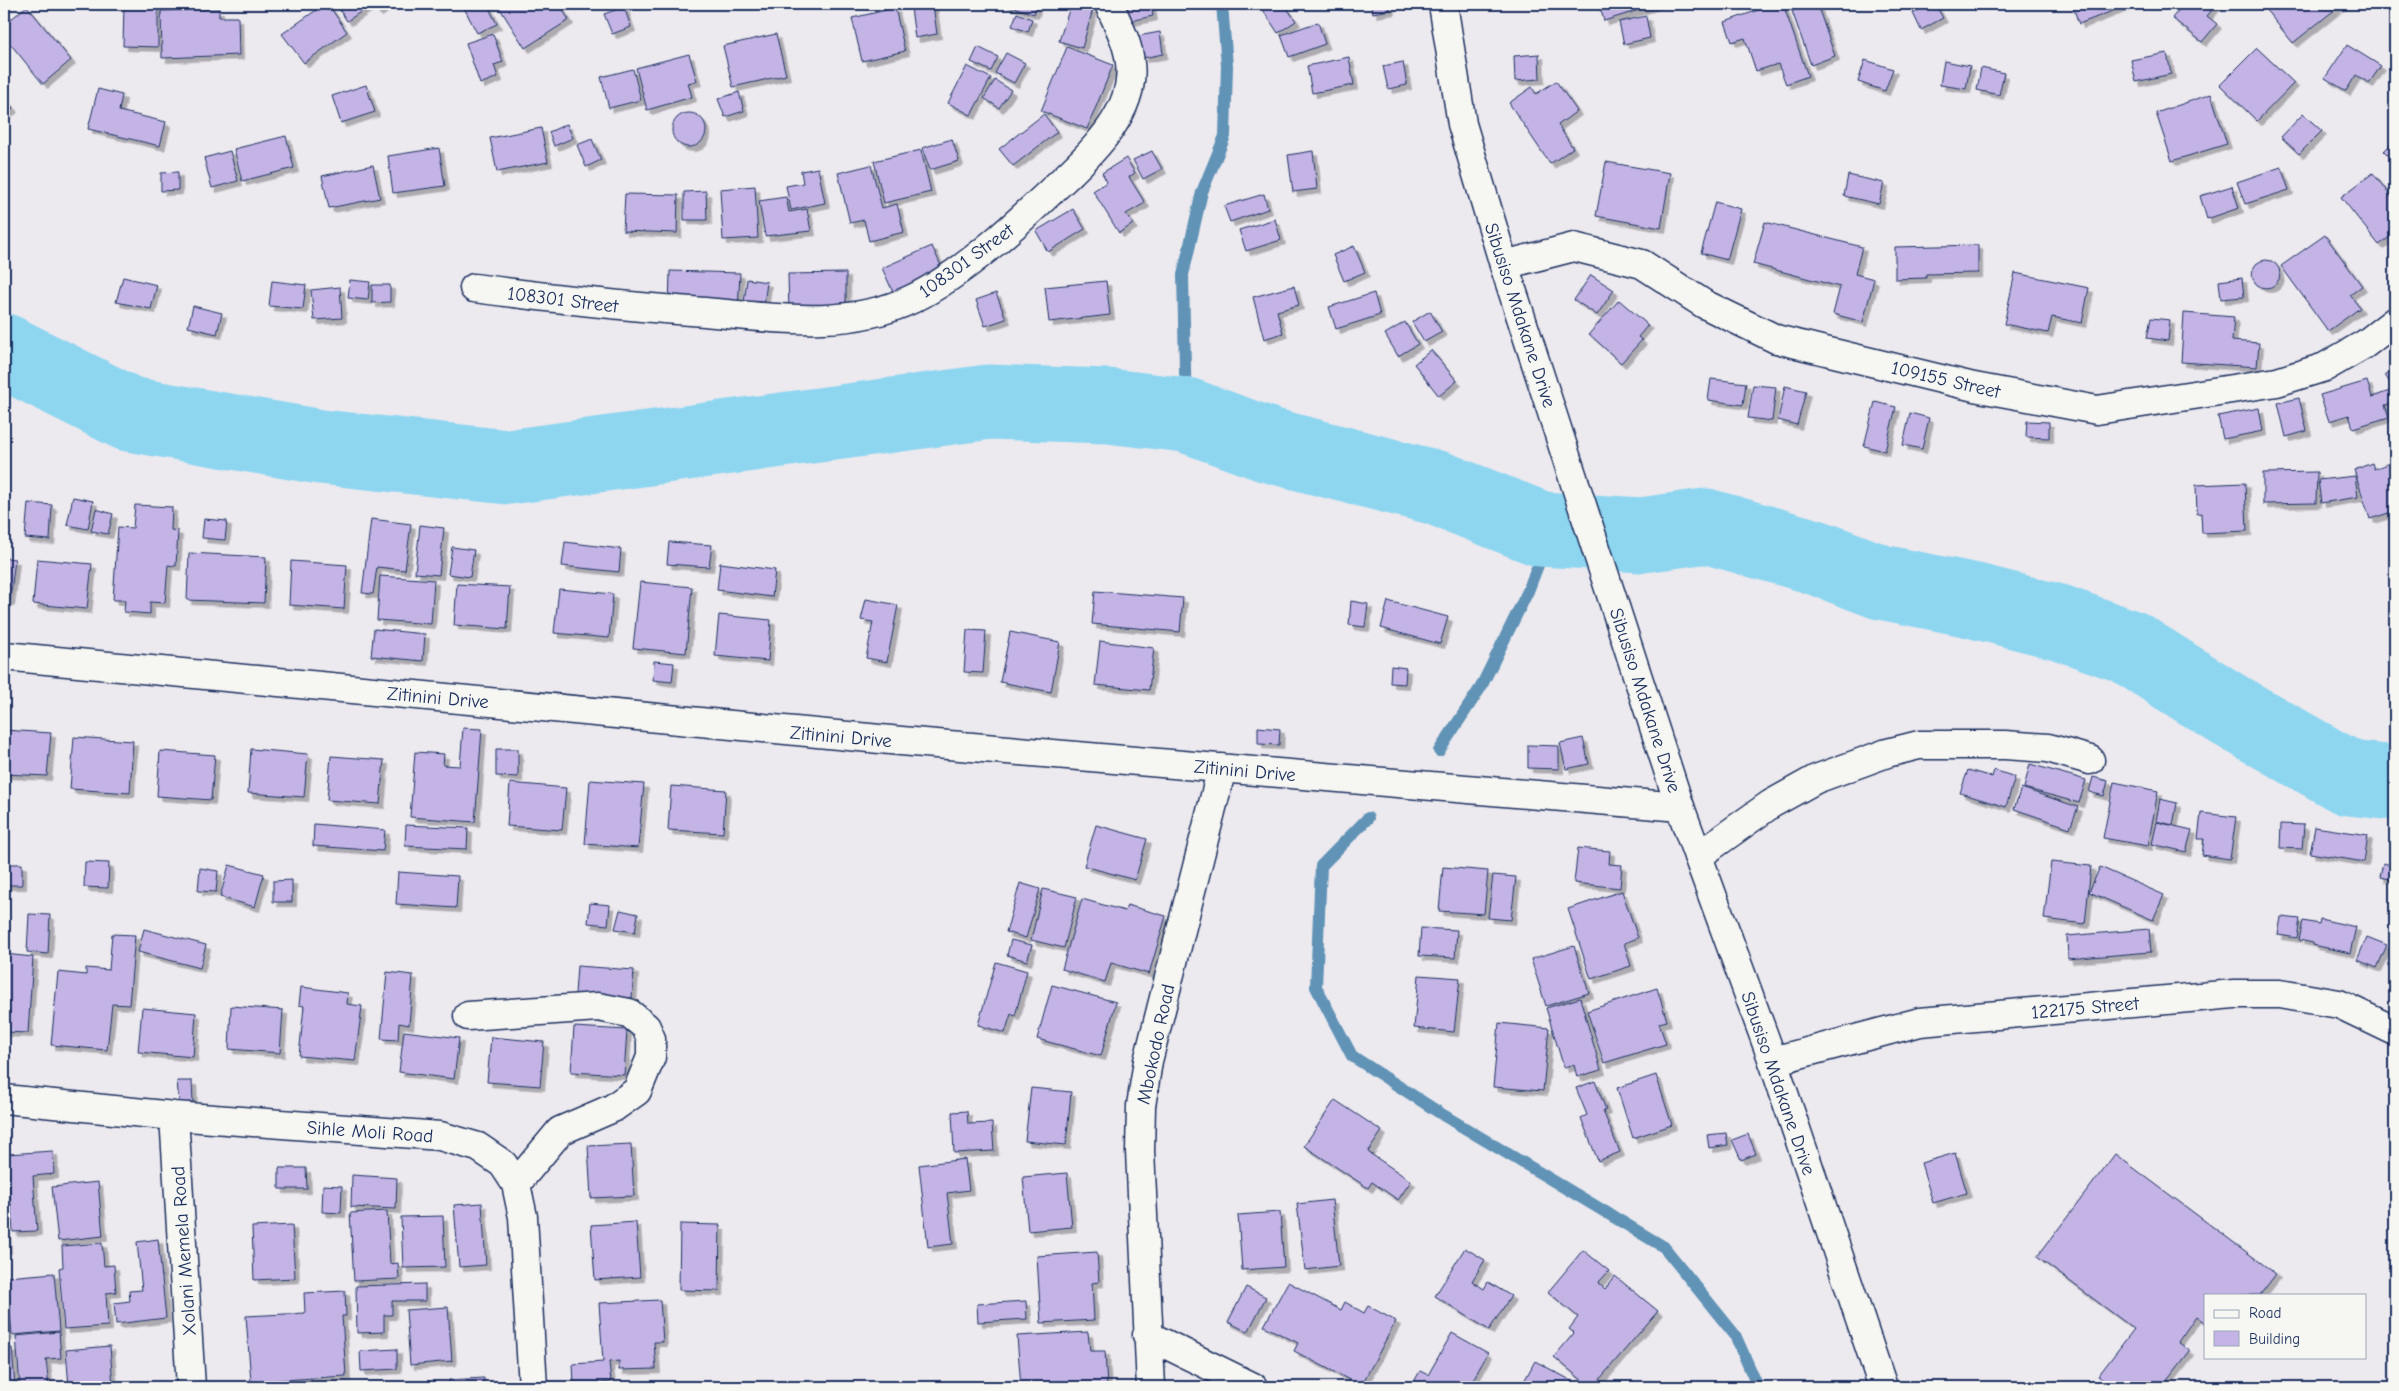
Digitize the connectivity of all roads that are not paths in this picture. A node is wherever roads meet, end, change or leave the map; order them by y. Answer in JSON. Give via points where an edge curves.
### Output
{"nodes":[{"id":1,"x":1109,"y":4,"type":"edge"},
{"id":2,"x":1443,"y":4,"type":"edge"},
{"id":3,"x":1504,"y":265,"type":"junction"},
{"id":4,"x":474,"y":288,"type":"dead end"},
{"id":5,"x":2395,"y":321,"type":"edge"},
{"id":6,"x":4,"y":656,"type":"edge"},
{"id":7,"x":2090,"y":760,"type":"dead end"},
{"id":8,"x":1222,"y":768,"type":"junction"},
{"id":9,"x":1680,"y":807,"type":"junction"},
{"id":10,"x":1698,"y":856,"type":"junction"},
{"id":11,"x":468,"y":1016,"type":"dead end"},
{"id":12,"x":2395,"y":1031,"type":"edge"},
{"id":13,"x":1773,"y":1061,"type":"junction"},
{"id":14,"x":4,"y":1099,"type":"edge"},
{"id":15,"x":174,"y":1116,"type":"junction"},
{"id":16,"x":516,"y":1184,"type":"junction"},
{"id":17,"x":1147,"y":1335,"type":"junction"},
{"id":18,"x":191,"y":1387,"type":"edge"},
{"id":19,"x":533,"y":1387,"type":"edge"},
{"id":20,"x":1151,"y":1387,"type":"edge"},
{"id":21,"x":1253,"y":1387,"type":"edge"},
{"id":22,"x":1883,"y":1387,"type":"edge"}],
"edges":[{"from":1,"to":4,"type":"street","name":"108301 Street","via":[[1130,63],[1130,91],[1117,118],[1080,165],[1021,219],[946,280],[912,299],[874,314],[836,319],[796,319],[634,307]]},
{"from":2,"to":3,"type":"street","name":"Sibusiso Mdakane Drive","via":[[1462,124]]},
{"from":3,"to":5,"type":"street","name":"109155 Street","via":[[1574,247],[1642,264],[1704,304],[1776,339],[1974,387],[2097,410],[2278,382],[2325,367],[2365,344]]},
{"from":3,"to":9,"type":"street","name":"Sibusiso Mdakane Drive"},
{"from":6,"to":8,"type":"street","name":"Zitinini Drive","via":[[901,741]]},
{"from":7,"to":10,"type":"street","via":[[2048,748],[1919,745],[1816,779],[1772,804]]},
{"from":8,"to":9,"type":"street","name":"Zitinini Drive"},
{"from":8,"to":17,"type":"street","name":"Mbokodo Road","via":[[1148,1061],[1141,1106]]},
{"from":9,"to":10,"type":"street","name":"Sibusiso Mdakane Drive"},
{"from":10,"to":13,"type":"street","name":"Sibusiso Mdakane Drive"},
{"from":11,"to":16,"type":"street","via":[[598,1008],[628,1012],[646,1027],[651,1039],[651,1057],[637,1091],[613,1108],[560,1131]]},
{"from":12,"to":13,"type":"street","name":"122175 Street","via":[[2339,1004],[2280,994],[2234,994],[1920,1022]]},
{"from":13,"to":22,"type":"street","name":"Sibusiso Mdakane Drive"},
{"from":14,"to":15,"type":"street","name":"Sihle Moli Road"},
{"from":15,"to":16,"type":"street","name":"Sihle Moli Road","via":[[440,1136],[478,1147],[503,1164]]},
{"from":15,"to":18,"type":"street","name":"Xolani Memela Road"},
{"from":16,"to":19,"type":"street","name":"Sihle Moli Road","via":[[523,1217]]},
{"from":17,"to":20,"type":"street","name":"Mbokodo Road"},
{"from":17,"to":21,"type":"street"}]}
